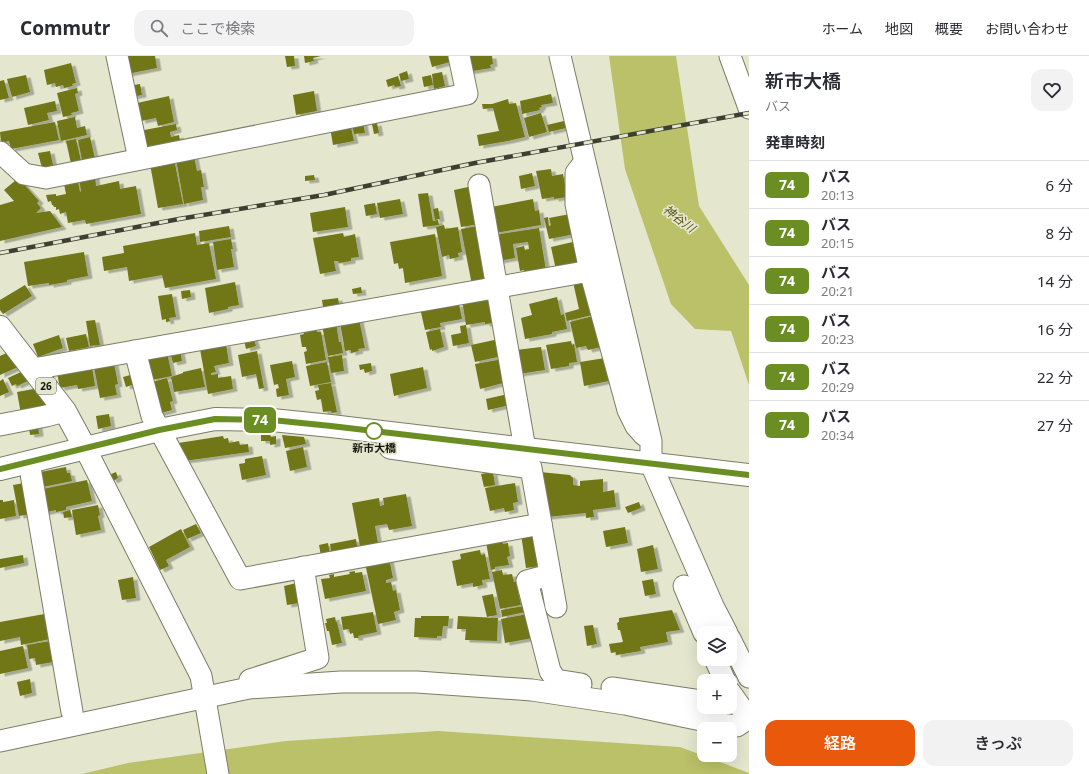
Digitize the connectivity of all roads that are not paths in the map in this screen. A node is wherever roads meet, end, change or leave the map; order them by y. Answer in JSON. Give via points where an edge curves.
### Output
{"nodes":[{"id":1,"x":117,"y":56,"type":"edge"},
{"id":2,"x":459,"y":56,"type":"edge"},
{"id":3,"x":560,"y":56,"type":"edge"},
{"id":4,"x":730,"y":56,"type":"edge"},
{"id":5,"x":749,"y":108,"type":"edge"},
{"id":6,"x":0,"y":152,"type":"edge"},
{"id":7,"x":139,"y":159,"type":"junction"},
{"id":8,"x":585,"y":162,"type":"junction"},
{"id":9,"x":479,"y":185,"type":"dead end"},
{"id":10,"x":590,"y":272,"type":"junction"},
{"id":11,"x":497,"y":288,"type":"junction"},
{"id":12,"x":0,"y":327,"type":"edge"},
{"id":13,"x":135,"y":351,"type":"junction"},
{"id":14,"x":33,"y":369,"type":"junction"},
{"id":15,"x":65,"y":411,"type":"junction"},
{"id":16,"x":0,"y":425,"type":"edge"},
{"id":17,"x":159,"y":430,"type":"junction"},
{"id":18,"x":389,"y":433,"type":"junction"},
{"id":19,"x":651,"y":441,"type":"junction"},
{"id":20,"x":85,"y":448,"type":"junction"},
{"id":21,"x":525,"y":449,"type":"junction"},
{"id":22,"x":29,"y":462,"type":"junction"},
{"id":23,"x":651,"y":464,"type":"junction"},
{"id":24,"x":0,"y":469,"type":"edge"},
{"id":25,"x":749,"y":475,"type":"edge"},
{"id":26,"x":541,"y":524,"type":"junction"},
{"id":27,"x":304,"y":568,"type":"junction"},
{"id":28,"x":550,"y":575,"type":"junction"},
{"id":29,"x":684,"y":586,"type":"dead end"},
{"id":30,"x":556,"y":607,"type":"dead end"},
{"id":31,"x":701,"y":626,"type":"edge"},
{"id":32,"x":723,"y":626,"type":"edge"},
{"id":33,"x":737,"y":653,"type":"edge"},
{"id":34,"x":749,"y":677,"type":"edge"},
{"id":35,"x":225,"y":693,"type":"junction"},
{"id":36,"x":204,"y":697,"type":"junction"},
{"id":37,"x":697,"y":701,"type":"edge"},
{"id":38,"x":737,"y":702,"type":"edge"},
{"id":39,"x":72,"y":712,"type":"junction"},
{"id":40,"x":749,"y":718,"type":"edge"},
{"id":41,"x":0,"y":727,"type":"edge"},
{"id":42,"x":0,"y":741,"type":"edge"},
{"id":43,"x":218,"y":774,"type":"edge"}],
"edges":[{"from":1,"to":7,"type":"street"},
{"from":2,"to":7,"type":"street","via":[[467,94]]},
{"from":3,"to":8,"type":"street"},
{"from":4,"to":5,"type":"street"},
{"from":6,"to":7,"type":"street","via":[[24,174],[46,178]]},
{"from":8,"to":10,"type":"street","via":[[576,173],[576,204]]},
{"from":8,"to":19,"type":"street"},
{"from":9,"to":11,"type":"street"},
{"from":10,"to":11,"type":"street"},
{"from":10,"to":19,"type":"street","via":[[628,410],[636,426]]},
{"from":11,"to":13,"type":"street"},
{"from":11,"to":21,"type":"street"},
{"from":12,"to":14,"type":"main road","number":"26"},
{"from":13,"to":14,"type":"street"},
{"from":13,"to":17,"type":"street","via":[[152,416]]},
{"from":14,"to":15,"type":"main road","number":"26"},
{"from":15,"to":16,"type":"street"},
{"from":15,"to":20,"type":"main road","number":"26"},
{"from":17,"to":18,"type":"main road","via":[[215,419],[272,420]]},
{"from":17,"to":20,"type":"main road"},
{"from":17,"to":27,"type":"street","via":[[240,579]]},
{"from":18,"to":21,"type":"main road"},
{"from":18,"to":26,"type":"street","via":[[390,448],[531,468]]},
{"from":19,"to":23,"type":"street"},
{"from":20,"to":22,"type":"main road"},
{"from":20,"to":36,"type":"street","via":[[201,676]]},
{"from":21,"to":23,"type":"main road"},
{"from":22,"to":24,"type":"main road"},
{"from":22,"to":39,"type":"street"},
{"from":23,"to":25,"type":"main road"},
{"from":23,"to":32,"type":"street"},
{"from":26,"to":27,"type":"street"},
{"from":26,"to":28,"type":"street"},
{"from":27,"to":35,"type":"street","via":[[318,658],[225,688]]},
{"from":28,"to":30,"type":"street"},
{"from":28,"to":37,"type":"street","via":[[527,581],[550,671],[556,680]]},
{"from":29,"to":31,"type":"street"},
{"from":33,"to":34,"type":"street"},
{"from":35,"to":36,"type":"street"},
{"from":35,"to":40,"type":"street","via":[[249,688],[341,682],[417,682],[532,690],[625,704],[738,726]]},
{"from":36,"to":39,"type":"street","via":[[154,698]]},
{"from":36,"to":42,"type":"street"},
{"from":36,"to":43,"type":"street"},
{"from":38,"to":40,"type":"street"},
{"from":39,"to":41,"type":"street"}]}
